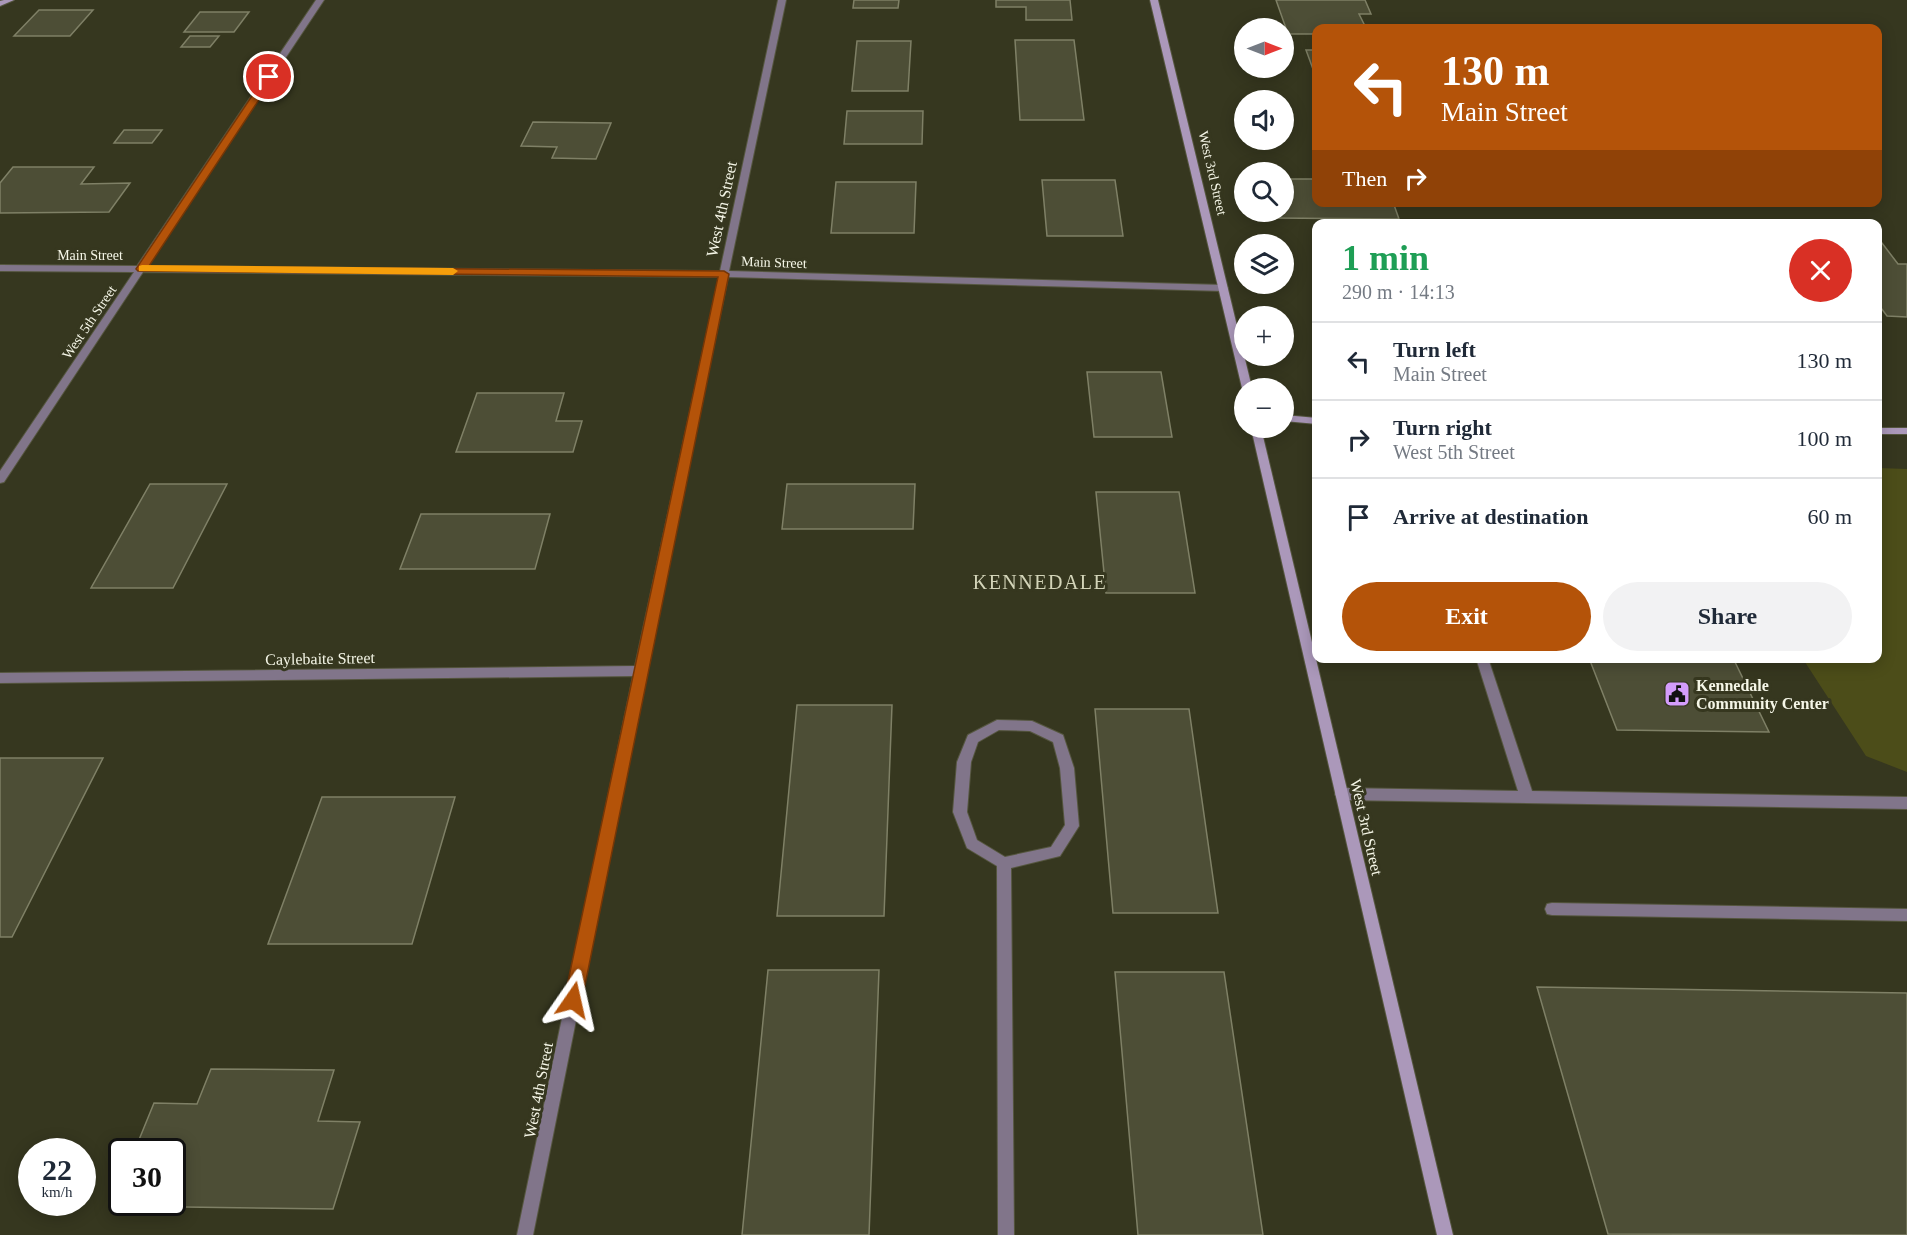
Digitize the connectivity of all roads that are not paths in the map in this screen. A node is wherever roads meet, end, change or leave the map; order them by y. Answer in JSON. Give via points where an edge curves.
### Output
{"nodes":[{"id":1,"x":10,"y":0,"type":"edge"},
{"id":2,"x":320,"y":0,"type":"edge"},
{"id":3,"x":782,"y":0,"type":"edge"},
{"id":4,"x":1155,"y":0,"type":"edge"},
{"id":5,"x":0,"y":4,"type":"edge"},
{"id":6,"x":0,"y":268,"type":"edge"},
{"id":7,"x":142,"y":269,"type":"junction"},
{"id":8,"x":724,"y":274,"type":"junction"},
{"id":9,"x":1223,"y":288,"type":"junction"},
{"id":10,"x":1245,"y":378,"type":"edge"},
{"id":11,"x":1294,"y":419,"type":"edge"},
{"id":12,"x":1312,"y":421,"type":"edge"},
{"id":13,"x":1882,"y":431,"type":"edge"},
{"id":14,"x":1907,"y":431,"type":"edge"},
{"id":15,"x":1258,"y":438,"type":"edge"},
{"id":16,"x":0,"y":480,"type":"edge"},
{"id":17,"x":1484,"y":663,"type":"edge"},
{"id":18,"x":640,"y":671,"type":"junction"},
{"id":19,"x":0,"y":678,"type":"edge"},
{"id":20,"x":1342,"y":794,"type":"junction"},
{"id":21,"x":1527,"y":797,"type":"junction"},
{"id":22,"x":1907,"y":803,"type":"edge"},
{"id":23,"x":1004,"y":864,"type":"junction"},
{"id":24,"x":1552,"y":909,"type":"dead end"},
{"id":25,"x":1907,"y":915,"type":"edge"},
{"id":26,"x":525,"y":1235,"type":"edge"},
{"id":27,"x":1006,"y":1235,"type":"edge"},
{"id":28,"x":1445,"y":1235,"type":"edge"}],
"edges":[{"from":1,"to":5,"type":"street"},
{"from":2,"to":7,"type":"street","name":"West 5th Street"},
{"from":3,"to":8,"type":"street","name":"West 4th Street"},
{"from":4,"to":9,"type":"street","name":"West 3rd Street"},
{"from":6,"to":7,"type":"street","name":"Main Street"},
{"from":7,"to":8,"type":"street","name":"Main Street"},
{"from":7,"to":16,"type":"street","name":"West 5th Street"},
{"from":8,"to":9,"type":"street","name":"Main Street"},
{"from":8,"to":18,"type":"street","name":"West 4th Street"},
{"from":9,"to":10,"type":"street","name":"West 3rd Street"},
{"from":11,"to":12,"type":"street"},
{"from":13,"to":14,"type":"street"},
{"from":15,"to":20,"type":"street","name":"West 3rd Street"},
{"from":17,"to":21,"type":"street"},
{"from":18,"to":19,"type":"street","name":"Caylebaite Street"},
{"from":18,"to":26,"type":"street","name":"West 4th Street"},
{"from":20,"to":21,"type":"street"},
{"from":20,"to":28,"type":"street","name":"West 3rd Street"},
{"from":21,"to":22,"type":"street"},
{"from":23,"to":23,"type":"street","via":[[1056,852],[1072,826],[1067,768],[1058,739],[1032,726],[997,725],[973,739],[964,762],[960,812],[972,844]]},
{"from":23,"to":27,"type":"street"},
{"from":24,"to":25,"type":"street"}]}
